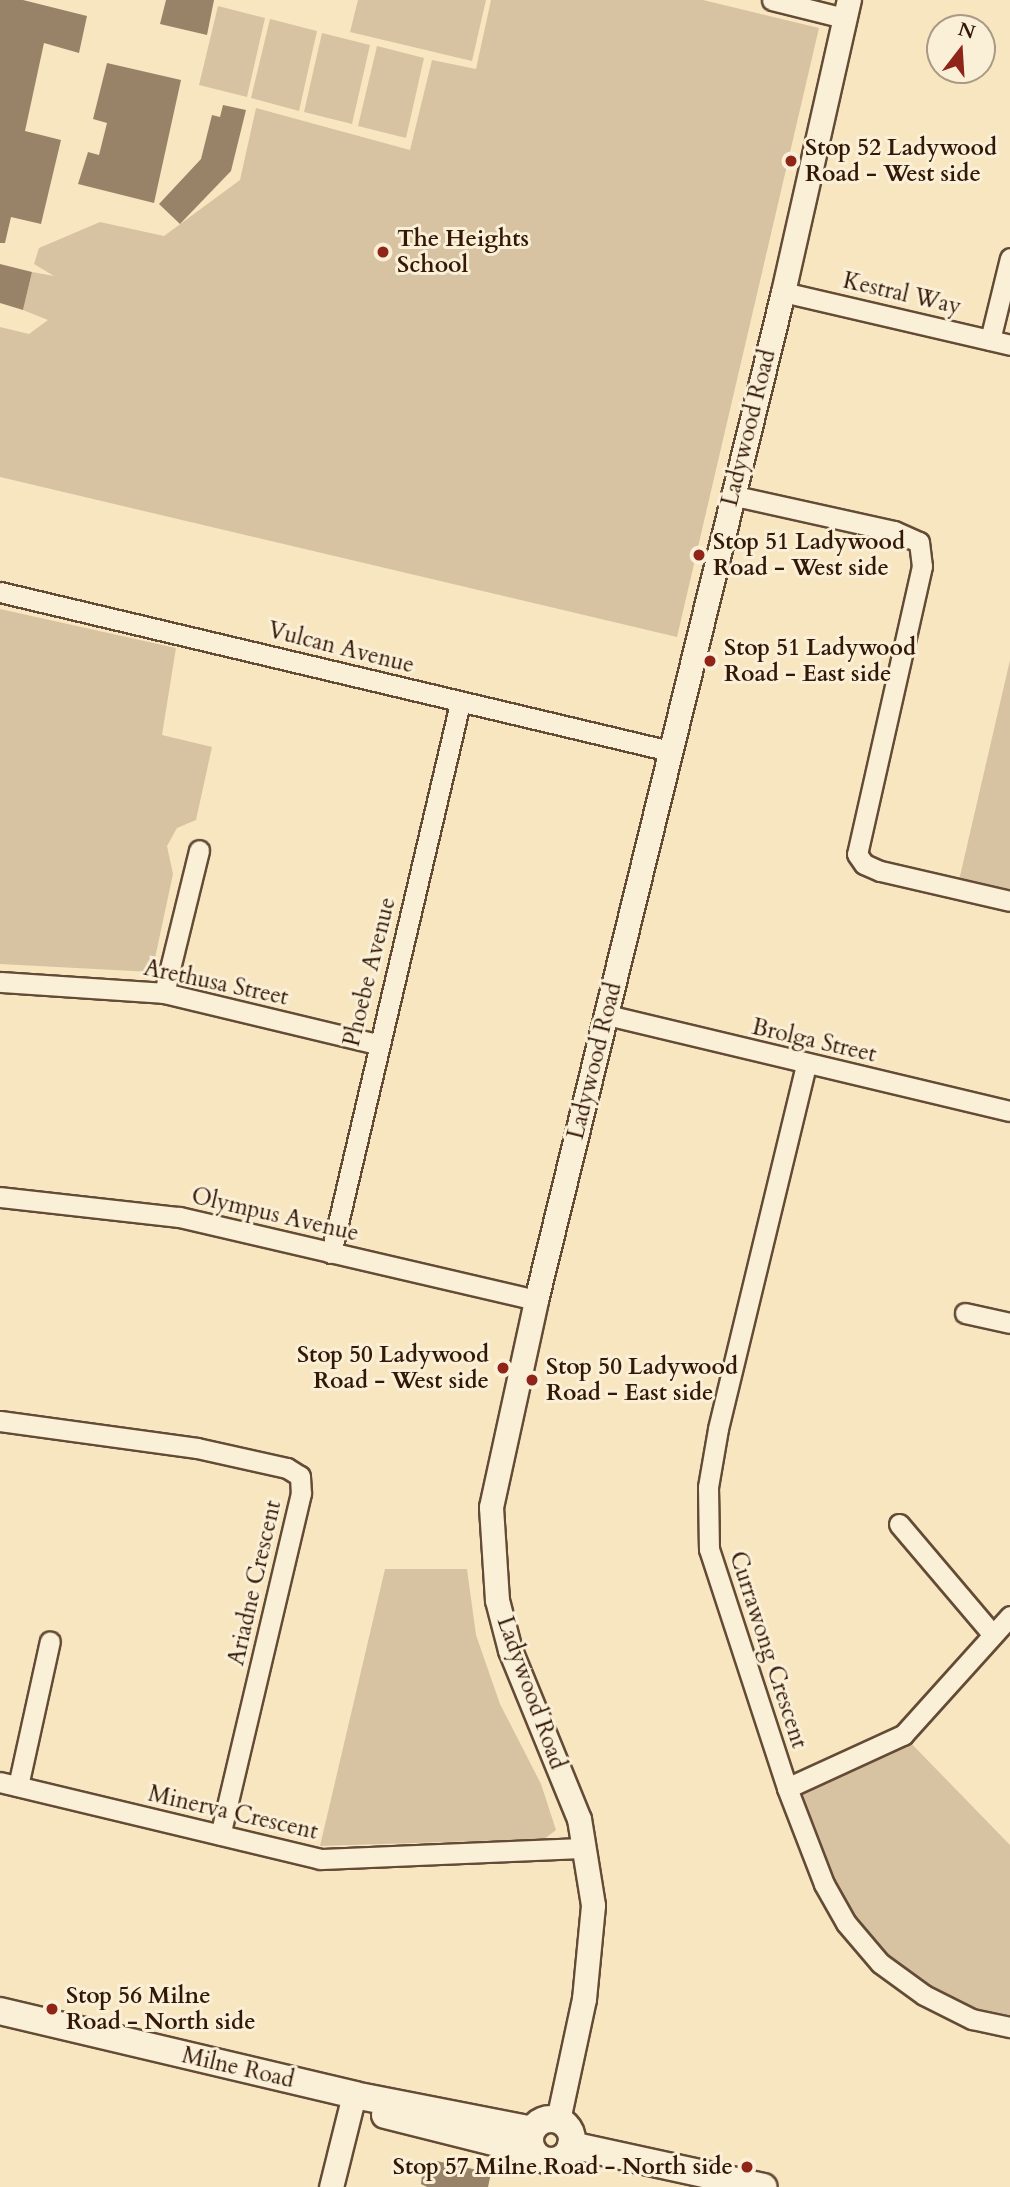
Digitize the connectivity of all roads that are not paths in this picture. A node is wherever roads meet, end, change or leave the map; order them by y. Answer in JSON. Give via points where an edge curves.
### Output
{"nodes":[{"id":1,"x":772,"y":0,"type":"edge"},
{"id":2,"x":846,"y":9,"type":"edge"},
{"id":3,"x":1010,"y":258,"type":"edge"},
{"id":4,"x":783,"y":292,"type":"junction"},
{"id":5,"x":990,"y":340,"type":"junction"},
{"id":6,"x":1010,"y":345,"type":"edge"},
{"id":7,"x":731,"y":495,"type":"junction"},
{"id":8,"x":0,"y":592,"type":"edge"},
{"id":9,"x":460,"y":703,"type":"junction"},
{"id":10,"x":670,"y":751,"type":"junction"},
{"id":11,"x":199,"y":850,"type":"dead end"},
{"id":12,"x":1010,"y":901,"type":"edge"},
{"id":13,"x":0,"y":982,"type":"edge"},
{"id":14,"x":164,"y":993,"type":"junction"},
{"id":15,"x":607,"y":1015,"type":"junction"},
{"id":16,"x":377,"y":1044,"type":"junction"},
{"id":17,"x":806,"y":1065,"type":"junction"},
{"id":18,"x":1010,"y":1111,"type":"edge"},
{"id":19,"x":0,"y":1198,"type":"edge"},
{"id":20,"x":331,"y":1253,"type":"junction"},
{"id":21,"x":536,"y":1300,"type":"junction"},
{"id":22,"x":965,"y":1313,"type":"dead end"},
{"id":23,"x":1010,"y":1323,"type":"edge"},
{"id":24,"x":0,"y":1421,"type":"edge"},
{"id":25,"x":900,"y":1524,"type":"dead end"},
{"id":26,"x":1010,"y":1616,"type":"edge"},
{"id":27,"x":993,"y":1634,"type":"junction"},
{"id":28,"x":50,"y":1641,"type":"dead end"},
{"id":29,"x":9,"y":1784,"type":"edge"},
{"id":30,"x":787,"y":1788,"type":"junction"},
{"id":31,"x":220,"y":1835,"type":"junction"},
{"id":32,"x":584,"y":1848,"type":"junction"},
{"id":33,"x":0,"y":2011,"type":"edge"},
{"id":34,"x":1010,"y":2027,"type":"edge"},
{"id":35,"x":354,"y":2095,"type":"junction"},
{"id":36,"x":558,"y":2120,"type":"junction"},
{"id":37,"x":532,"y":2141,"type":"junction"},
{"id":38,"x":571,"y":2145,"type":"junction"},
{"id":39,"x":729,"y":2184,"type":"edge"},
{"id":40,"x":331,"y":2187,"type":"edge"},
{"id":41,"x":763,"y":2187,"type":"edge"}],
"edges":[{"from":1,"to":2,"type":"street"},
{"from":2,"to":4,"type":"street","name":"Ladywood Road"},
{"from":3,"to":5,"type":"street"},
{"from":4,"to":5,"type":"street","name":"Kestral Way"},
{"from":4,"to":7,"type":"street","name":"Ladywood Road"},
{"from":5,"to":6,"type":"street","name":"Kestral Way"},
{"from":7,"to":10,"type":"street","name":"Ladywood Road"},
{"from":7,"to":12,"type":"street","via":[[894,531],[919,542],[922,566],[857,854],[864,864],[880,871]]},
{"from":8,"to":9,"type":"street","name":"Vulcan Avenue"},
{"from":9,"to":10,"type":"street","name":"Vulcan Avenue"},
{"from":9,"to":16,"type":"street","name":"Phoebe Avenue"},
{"from":10,"to":15,"type":"street","name":"Ladywood Road"},
{"from":11,"to":14,"type":"street"},
{"from":13,"to":14,"type":"street","name":"Arethusa Street"},
{"from":14,"to":16,"type":"street","name":"Arethusa Street"},
{"from":15,"to":17,"type":"street","name":"Brolga Street"},
{"from":15,"to":21,"type":"street","name":"Ladywood Road"},
{"from":16,"to":20,"type":"street","name":"Phoebe Avenue"},
{"from":17,"to":18,"type":"street","name":"Brolga Street"},
{"from":17,"to":30,"type":"street","name":"Currawong Crescent","via":[[708,1487],[709,1549]]},
{"from":19,"to":20,"type":"street","name":"Olympus Avenue","via":[[138,1210]]},
{"from":20,"to":21,"type":"street","name":"Olympus Avenue"},
{"from":21,"to":32,"type":"street","name":"Ladywood Road","via":[[491,1507],[492,1557],[510,1650],[579,1819]]},
{"from":22,"to":23,"type":"street"},
{"from":24,"to":31,"type":"street","name":"Ariadne Crescent","via":[[197,1448],[286,1468],[300,1476],[301,1493]]},
{"from":25,"to":27,"type":"street"},
{"from":26,"to":27,"type":"street"},
{"from":27,"to":30,"type":"street","via":[[903,1735]]},
{"from":28,"to":29,"type":"street"},
{"from":29,"to":31,"type":"street","name":"Minerva Crescent"},
{"from":30,"to":34,"type":"street","name":"Currawong Crescent","via":[[824,1884],[846,1923],[880,1963],[924,1995],[972,2019]]},
{"from":31,"to":32,"type":"street","name":"Minerva Crescent","via":[[320,1860]]},
{"from":32,"to":36,"type":"street","name":"Ladywood Road","via":[[593,1905],[584,1999]]},
{"from":33,"to":35,"type":"main road","name":"Milne Road"},
{"from":35,"to":37,"type":"main road","name":"Milne Road","via":[[388,2118]]},
{"from":35,"to":40,"type":"street"},
{"from":36,"to":37,"type":"main road","via":[[544,2120]]},
{"from":36,"to":38,"type":"main road","via":[[568,2127]]},
{"from":37,"to":38,"type":"main road","via":[[556,2161]]},
{"from":38,"to":39,"type":"main road"},
{"from":39,"to":41,"type":"main road"}]}
